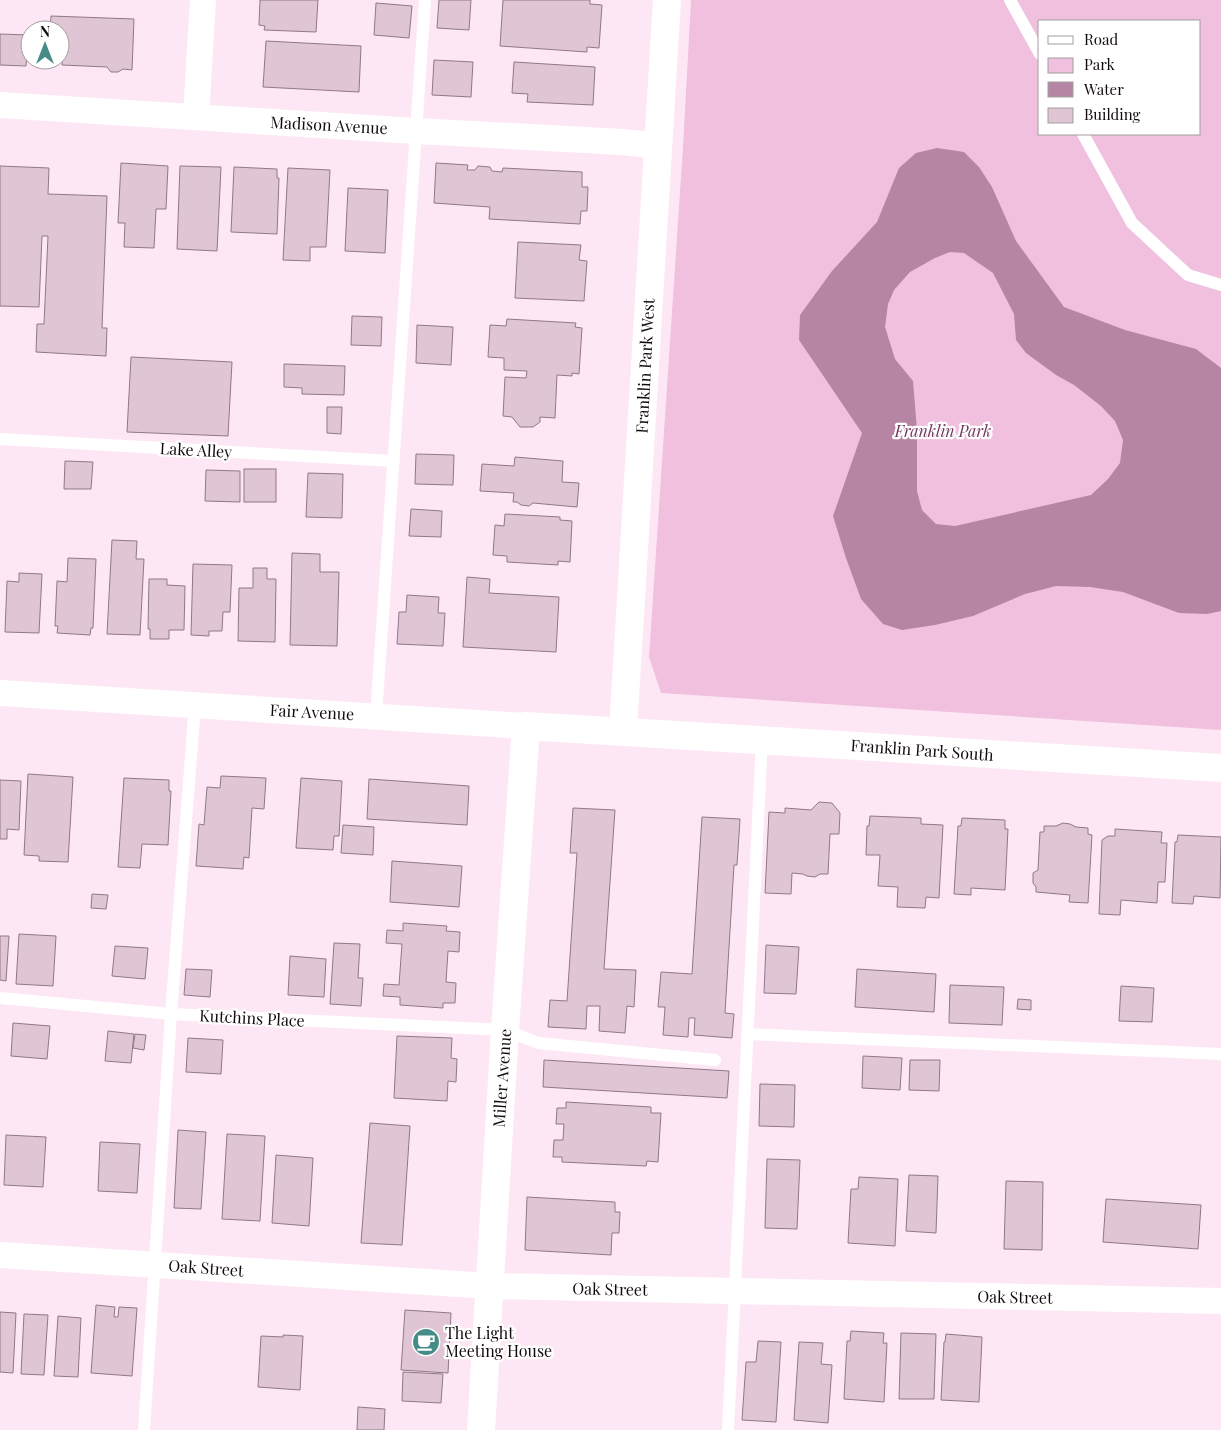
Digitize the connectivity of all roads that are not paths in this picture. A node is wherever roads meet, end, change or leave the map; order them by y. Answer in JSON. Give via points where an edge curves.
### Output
{"nodes":[{"id":1,"x":203,"y":0,"type":"edge"},
{"id":2,"x":425,"y":0,"type":"edge"},
{"id":3,"x":667,"y":0,"type":"edge"},
{"id":4,"x":1010,"y":0,"type":"edge"},
{"id":5,"x":1038,"y":50,"type":"edge"},
{"id":6,"x":0,"y":105,"type":"edge"},
{"id":7,"x":196,"y":117,"type":"junction"},
{"id":8,"x":416,"y":131,"type":"junction"},
{"id":9,"x":1084,"y":135,"type":"edge"},
{"id":10,"x":659,"y":146,"type":"junction"},
{"id":11,"x":1221,"y":285,"type":"edge"},
{"id":12,"x":0,"y":439,"type":"edge"},
{"id":13,"x":393,"y":461,"type":"junction"},
{"id":14,"x":0,"y":693,"type":"edge"},
{"id":15,"x":195,"y":706,"type":"junction"},
{"id":16,"x":376,"y":716,"type":"junction"},
{"id":17,"x":526,"y":726,"type":"junction"},
{"id":18,"x":623,"y":732,"type":"junction"},
{"id":19,"x":762,"y":740,"type":"junction"},
{"id":20,"x":1221,"y":768,"type":"edge"},
{"id":21,"x":0,"y":998,"type":"edge"},
{"id":22,"x":171,"y":1014,"type":"junction"},
{"id":23,"x":505,"y":1030,"type":"junction"},
{"id":24,"x":747,"y":1034,"type":"junction"},
{"id":25,"x":1221,"y":1054,"type":"edge"},
{"id":26,"x":715,"y":1060,"type":"dead end"},
{"id":27,"x":0,"y":1254,"type":"edge"},
{"id":28,"x":155,"y":1264,"type":"junction"},
{"id":29,"x":490,"y":1286,"type":"junction"},
{"id":30,"x":735,"y":1291,"type":"junction"},
{"id":31,"x":1221,"y":1301,"type":"edge"},
{"id":32,"x":144,"y":1430,"type":"edge"},
{"id":33,"x":481,"y":1430,"type":"edge"},
{"id":34,"x":728,"y":1430,"type":"edge"}],
"edges":[{"from":1,"to":7,"type":"street"},
{"from":2,"to":8,"type":"lane"},
{"from":3,"to":10,"type":"street","name":"Franklin Park West"},
{"from":4,"to":5,"type":"lane"},
{"from":6,"to":7,"type":"street","name":"Madison Avenue"},
{"from":7,"to":8,"type":"street","name":"Madison Avenue"},
{"from":8,"to":10,"type":"street","name":"Madison Avenue"},
{"from":8,"to":13,"type":"lane"},
{"from":9,"to":11,"type":"lane","via":[[1132,223],[1188,275]]},
{"from":10,"to":18,"type":"street","name":"Franklin Park West"},
{"from":12,"to":13,"type":"lane","name":"Lake Alley"},
{"from":13,"to":16,"type":"lane"},
{"from":14,"to":15,"type":"street","name":"Fair Avenue"},
{"from":15,"to":16,"type":"street","name":"Fair Avenue"},
{"from":15,"to":22,"type":"lane"},
{"from":16,"to":17,"type":"street","name":"Fair Avenue"},
{"from":17,"to":18,"type":"street","name":"Fair Avenue"},
{"from":17,"to":23,"type":"street","name":"Miller Avenue"},
{"from":18,"to":19,"type":"street","name":"Franklin Park South"},
{"from":19,"to":20,"type":"street","name":"Franklin Park South"},
{"from":19,"to":24,"type":"lane"},
{"from":21,"to":22,"type":"lane","name":"Kutchins Place"},
{"from":22,"to":23,"type":"lane","name":"Kutchins Place"},
{"from":22,"to":28,"type":"lane"},
{"from":23,"to":26,"type":"lane","via":[[538,1044]]},
{"from":23,"to":29,"type":"street","name":"Miller Avenue"},
{"from":24,"to":25,"type":"lane"},
{"from":24,"to":30,"type":"lane"},
{"from":27,"to":28,"type":"street","name":"Oak Street"},
{"from":28,"to":29,"type":"street","name":"Oak Street"},
{"from":28,"to":32,"type":"lane"},
{"from":29,"to":30,"type":"street","name":"Oak Street"},
{"from":29,"to":33,"type":"street","name":"Miller Avenue"},
{"from":30,"to":31,"type":"street","name":"Oak Street"},
{"from":30,"to":34,"type":"lane"}]}
